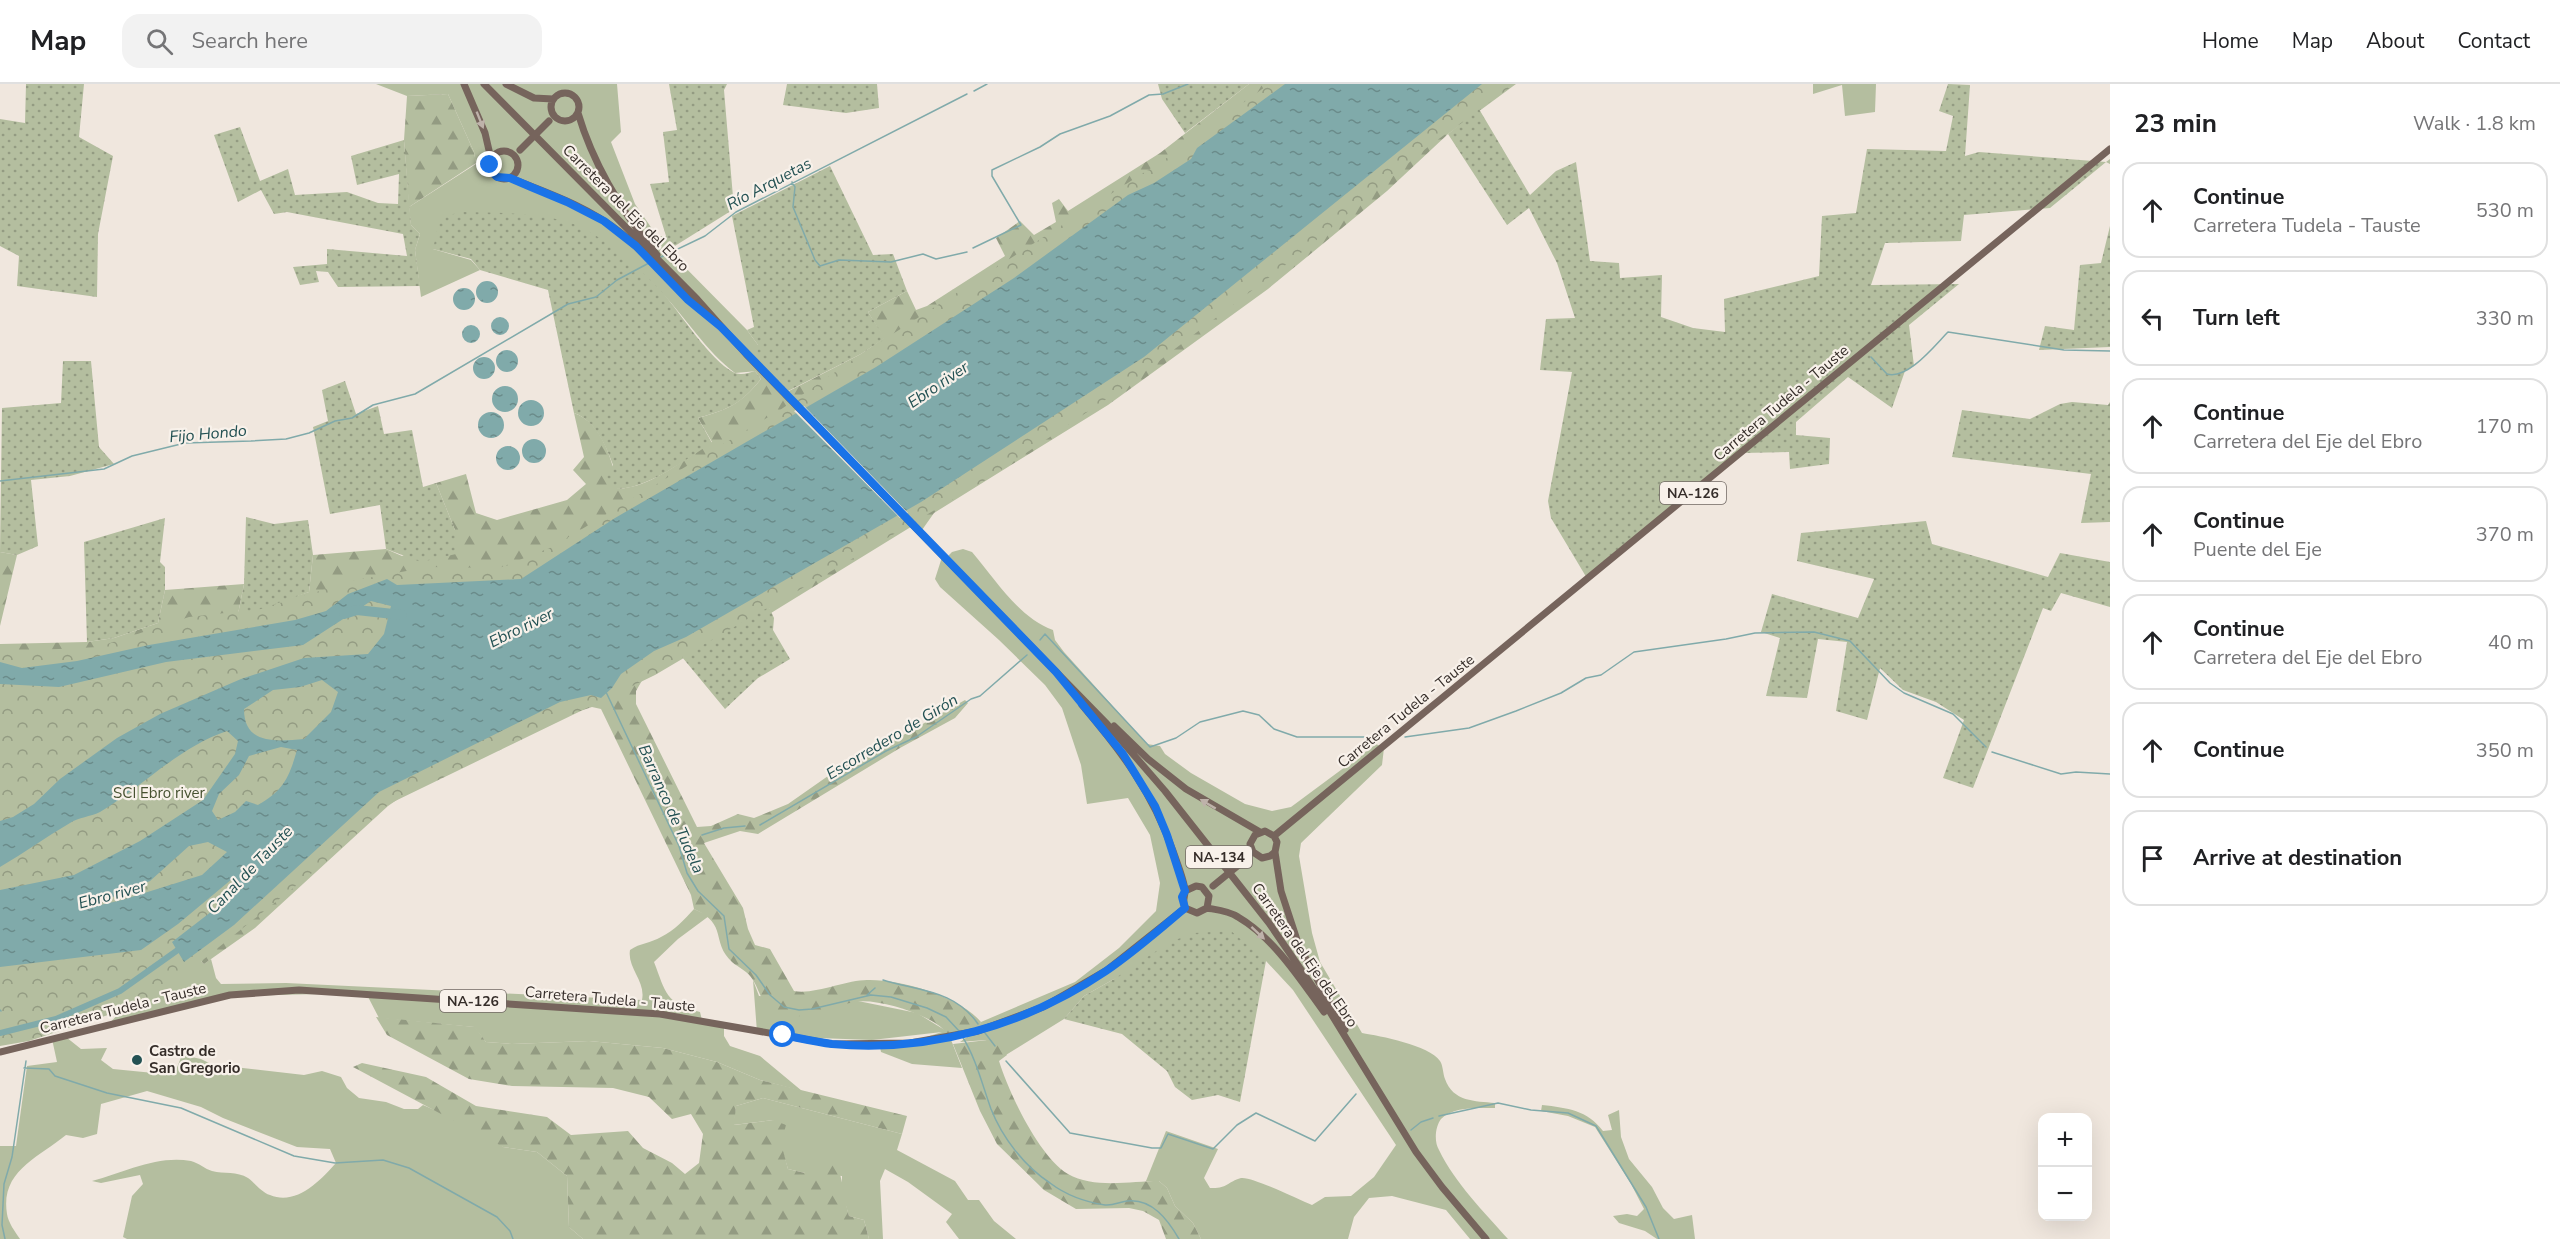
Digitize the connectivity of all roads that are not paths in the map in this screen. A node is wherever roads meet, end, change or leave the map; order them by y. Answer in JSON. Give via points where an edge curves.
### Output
{"nodes":[{"id":1,"x":464,"y":84,"type":"edge"},
{"id":2,"x":484,"y":84,"type":"edge"},
{"id":3,"x":506,"y":84,"type":"edge"},
{"id":4,"x":553,"y":99,"type":"junction"},
{"id":5,"x":578,"y":113,"type":"junction"},
{"id":6,"x":551,"y":119,"type":"junction"},
{"id":7,"x":2110,"y":149,"type":"edge"},
{"id":8,"x":517,"y":152,"type":"junction"},
{"id":9,"x":491,"y":159,"type":"junction"},
{"id":10,"x":510,"y":178,"type":"junction"},
{"id":11,"x":697,"y":299,"type":"junction"},
{"id":12,"x":721,"y":327,"type":"junction"},
{"id":13,"x":1021,"y":637,"type":"junction"},
{"id":14,"x":1056,"y":672,"type":"junction"},
{"id":15,"x":1260,"y":832,"type":"junction"},
{"id":16,"x":1274,"y":836,"type":"junction"},
{"id":17,"x":1253,"y":852,"type":"junction"},
{"id":18,"x":1275,"y":852,"type":"junction"},
{"id":19,"x":1210,"y":888,"type":"junction"},
{"id":20,"x":1185,"y":891,"type":"junction"},
{"id":21,"x":1185,"y":908,"type":"junction"},
{"id":22,"x":1207,"y":908,"type":"junction"},
{"id":23,"x":0,"y":1052,"type":"edge"},
{"id":24,"x":1359,"y":1059,"type":"junction"},
{"id":25,"x":1386,"y":1103,"type":"junction"},
{"id":26,"x":1486,"y":1239,"type":"edge"}],
"edges":[{"from":1,"to":9,"type":"main road","one_way":true,"via":[[485,133]]},
{"from":2,"to":11,"type":"main road","name":"Carretera del Eje del Ebro","number":"NA-134"},
{"from":3,"to":4,"type":"main road","via":[[526,95]]},
{"from":4,"to":5,"type":"main road","via":[[564,93],[572,95],[579,105]]},
{"from":4,"to":6,"type":"main road"},
{"from":5,"to":6,"type":"main road","via":[[567,122]]},
{"from":5,"to":11,"type":"main road","via":[[598,168],[628,219]]},
{"from":6,"to":8,"type":"main road","bridge":true},
{"from":7,"to":16,"type":"main road","name":"Carretera Tudela - Tauste","number":"NA-126"},
{"from":8,"to":9,"type":"main road","via":[[502,150]]},
{"from":8,"to":10,"type":"main road","via":[[518,168]]},
{"from":9,"to":10,"type":"main road","via":[[494,175]]},
{"from":10,"to":12,"type":"main road","via":[[604,221]]},
{"from":11,"to":12,"type":"main road","name":"Carretera del Eje del Ebro","number":"NA-134"},
{"from":12,"to":13,"type":"main road","name":"Carretera del Eje del Ebro","number":"NA-134"},
{"from":13,"to":14,"type":"main road","name":"Carretera del Eje del Ebro","number":"NA-134"},
{"from":15,"to":13,"type":"main road","one_way":true,"via":[[1201,800],[1166,775],[1058,668]]},
{"from":14,"to":20,"type":"main road","via":[[1139,778],[1167,835]]},
{"from":14,"to":24,"type":"main road","name":"Carretera del Eje del Ebro","number":"NA-134","via":[[1166,791],[1224,863],[1301,969]]},
{"from":15,"to":16,"type":"main road"},
{"from":15,"to":17,"type":"main road","via":[[1251,840]]},
{"from":16,"to":18,"type":"main road"},
{"from":17,"to":18,"type":"main road","via":[[1266,858]]},
{"from":17,"to":19,"type":"main road","bridge":true},
{"from":18,"to":24,"type":"main road","via":[[1285,906],[1299,946]]},
{"from":19,"to":20,"type":"main road","via":[[1196,886]]},
{"from":19,"to":22,"type":"main road"},
{"from":20,"to":21,"type":"main road"},
{"from":21,"to":22,"type":"main road","via":[[1197,913]]},
{"from":21,"to":23,"type":"main road","name":"Carretera Tudela - Tauste","number":"NA-126","via":[[1074,991],[1014,1020],[950,1038],[910,1044],[832,1044],[660,1014],[299,990],[230,995]]},
{"from":22,"to":25,"type":"main road","one_way":true,"via":[[1238,917],[1275,950],[1312,995]]},
{"from":24,"to":25,"type":"main road","name":"Carretera del Eje del Ebro","number":"NA-134"},
{"from":25,"to":26,"type":"main road","name":"Carretera del Eje del Ebro","number":"NA-134","via":[[1442,1187]]}]}
